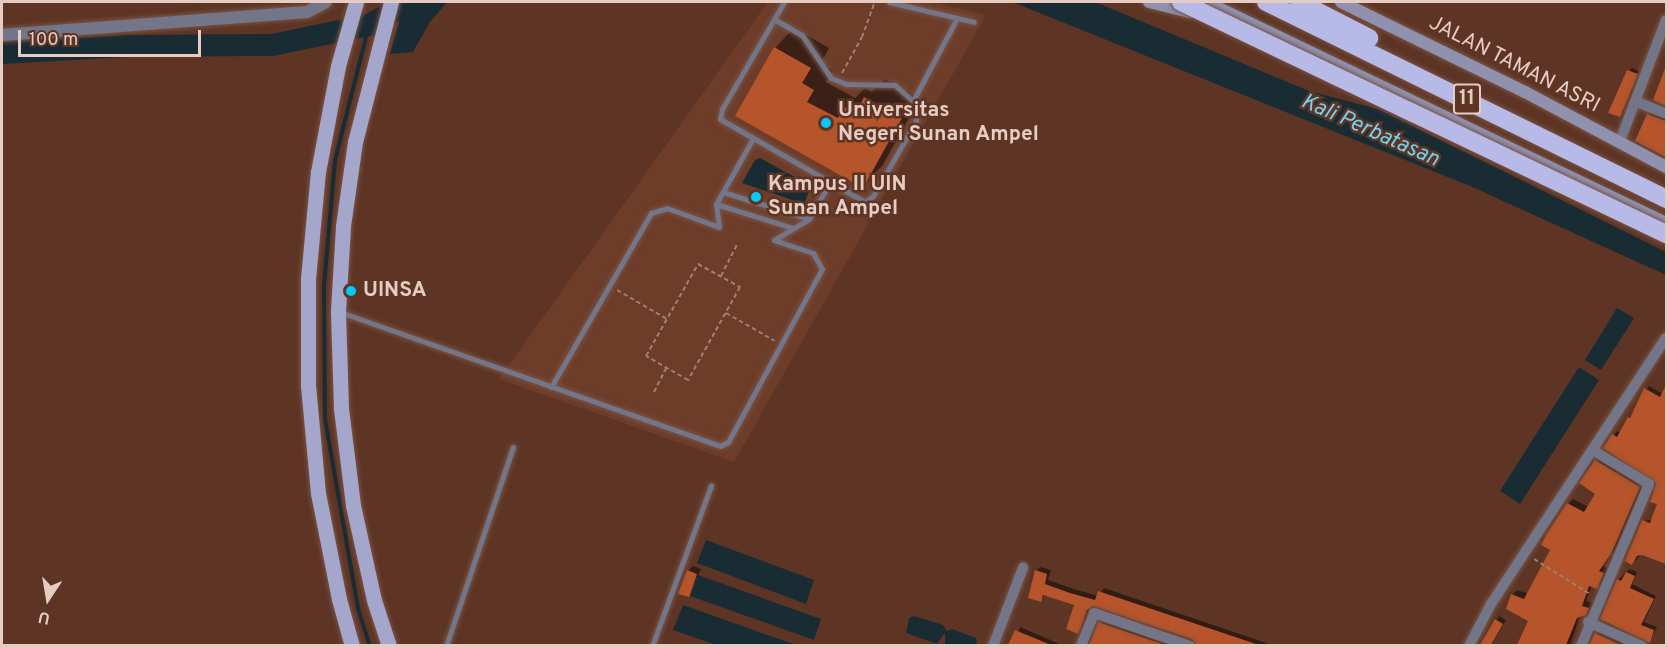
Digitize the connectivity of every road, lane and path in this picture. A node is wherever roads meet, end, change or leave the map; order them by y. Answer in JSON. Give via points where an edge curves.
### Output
{"nodes":[{"id":1,"x":326,"y":2,"type":"edge"},
{"id":2,"x":356,"y":2,"type":"edge"},
{"id":3,"x":391,"y":2,"type":"edge"},
{"id":4,"x":784,"y":2,"type":"edge"},
{"id":5,"x":875,"y":2,"type":"edge"},
{"id":6,"x":889,"y":2,"type":"edge"},
{"id":7,"x":1149,"y":2,"type":"edge"},
{"id":8,"x":1181,"y":2,"type":"edge"},
{"id":9,"x":1206,"y":2,"type":"edge"},
{"id":10,"x":1266,"y":2,"type":"edge"},
{"id":11,"x":1299,"y":2,"type":"edge"},
{"id":12,"x":1341,"y":2,"type":"edge"},
{"id":13,"x":1228,"y":6,"type":"edge"},
{"id":14,"x":957,"y":18,"type":"junction"},
{"id":15,"x":774,"y":19,"type":"junction"},
{"id":16,"x":1666,"y":20,"type":"edge"},
{"id":17,"x":974,"y":22,"type":"dead end"},
{"id":18,"x":2,"y":35,"type":"edge"},
{"id":19,"x":1662,"y":46,"type":"edge"},
{"id":20,"x":837,"y":80,"type":"junction"},
{"id":21,"x":1451,"y":92,"type":"junction"},
{"id":22,"x":914,"y":99,"type":"junction"},
{"id":23,"x":1637,"y":102,"type":"junction"},
{"id":24,"x":1666,"y":114,"type":"edge"},
{"id":25,"x":752,"y":140,"type":"junction"},
{"id":26,"x":1620,"y":141,"type":"junction"},
{"id":27,"x":1666,"y":167,"type":"edge"},
{"id":28,"x":829,"y":184,"type":"junction"},
{"id":29,"x":723,"y":192,"type":"junction"},
{"id":30,"x":1666,"y":199,"type":"edge"},
{"id":31,"x":716,"y":204,"type":"junction"},
{"id":32,"x":809,"y":219,"type":"junction"},
{"id":33,"x":1666,"y":223,"type":"edge"},
{"id":34,"x":793,"y":228,"type":"junction"},
{"id":35,"x":1666,"y":234,"type":"edge"},
{"id":36,"x":736,"y":244,"type":"dead end"},
{"id":37,"x":721,"y":276,"type":"junction"},
{"id":38,"x":609,"y":286,"type":"junction"},
{"id":39,"x":338,"y":311,"type":"junction"},
{"id":40,"x":726,"y":313,"type":"junction"},
{"id":41,"x":667,"y":319,"type":"junction"},
{"id":42,"x":1666,"y":338,"type":"edge"},
{"id":43,"x":783,"y":345,"type":"junction"},
{"id":44,"x":666,"y":368,"type":"junction"},
{"id":45,"x":551,"y":387,"type":"junction"},
{"id":46,"x":654,"y":392,"type":"dead end"},
{"id":47,"x":513,"y":447,"type":"dead end"},
{"id":48,"x":1594,"y":451,"type":"junction"},
{"id":49,"x":711,"y":486,"type":"dead end"},
{"id":50,"x":1531,"y":543,"type":"junction"},
{"id":51,"x":1023,"y":568,"type":"dead end"},
{"id":52,"x":1598,"y":598,"type":"junction"},
{"id":53,"x":1588,"y":622,"type":"junction"},
{"id":54,"x":352,"y":645,"type":"edge"},
{"id":55,"x":389,"y":645,"type":"edge"},
{"id":56,"x":446,"y":645,"type":"edge"},
{"id":57,"x":652,"y":645,"type":"edge"},
{"id":58,"x":993,"y":645,"type":"edge"},
{"id":59,"x":1081,"y":645,"type":"edge"},
{"id":60,"x":1190,"y":645,"type":"edge"},
{"id":61,"x":1469,"y":645,"type":"edge"},
{"id":62,"x":1581,"y":645,"type":"edge"},
{"id":63,"x":1642,"y":645,"type":"edge"}],
"edges":[{"from":1,"to":18,"type":"street","via":[[307,12]]},
{"from":2,"to":54,"type":"main road","via":[[338,66],[318,172],[308,279],[308,386],[318,493]]},
{"from":3,"to":39,"type":"main road","via":[[373,58],[353,152],[343,226]]},
{"from":4,"to":15,"type":"lane"},
{"from":5,"to":20,"type":"path","via":[[862,37]]},
{"from":6,"to":14,"type":"lane"},
{"from":7,"to":13,"type":"main road","via":[[1189,12]]},
{"from":8,"to":35,"type":"highway","number":"11","bridge":true},
{"from":9,"to":13,"type":"main road"},
{"from":10,"to":21,"type":"highway","number":"11"},
{"from":11,"to":21,"type":"highway","via":[[1429,70]]},
{"from":12,"to":26,"type":"main road","name":"JALAN TAMAN ASRI"},
{"from":13,"to":33,"type":"main road"},
{"from":14,"to":17,"type":"lane"},
{"from":14,"to":22,"type":"lane"},
{"from":15,"to":20,"type":"lane","via":[[802,35],[820,67]]},
{"from":15,"to":25,"type":"lane","via":[[720,119]]},
{"from":16,"to":19,"type":"street"},
{"from":19,"to":23,"type":"street"},
{"from":20,"to":22,"type":"lane","via":[[847,84],[895,85]]},
{"from":21,"to":30,"type":"highway","number":"11"},
{"from":22,"to":28,"type":"lane","via":[[918,106],[916,121],[873,195],[865,202]]},
{"from":23,"to":24,"type":"street"},
{"from":23,"to":26,"type":"street"},
{"from":25,"to":28,"type":"lane"},
{"from":25,"to":29,"type":"lane"},
{"from":26,"to":27,"type":"main road","name":"JALAN TAMAN ASRI"},
{"from":28,"to":32,"type":"lane"},
{"from":29,"to":31,"type":"lane"},
{"from":29,"to":32,"type":"lane"},
{"from":31,"to":34,"type":"lane"},
{"from":31,"to":38,"type":"lane","via":[[719,227],[668,208],[651,213]]},
{"from":32,"to":34,"type":"lane"},
{"from":34,"to":43,"type":"lane","via":[[774,240],[813,253],[822,269]]},
{"from":36,"to":37,"type":"path"},
{"from":37,"to":40,"type":"path","via":[[740,287]]},
{"from":37,"to":41,"type":"path","via":[[699,264]]},
{"from":38,"to":41,"type":"path"},
{"from":38,"to":45,"type":"lane"},
{"from":39,"to":45,"type":"lane"},
{"from":39,"to":55,"type":"main road","via":[[341,408],[353,505],[374,600]]},
{"from":40,"to":43,"type":"path"},
{"from":40,"to":44,"type":"path","via":[[688,380]]},
{"from":41,"to":44,"type":"path","via":[[646,356]]},
{"from":42,"to":48,"type":"street"},
{"from":43,"to":45,"type":"lane","via":[[728,442],[720,446]]},
{"from":44,"to":46,"type":"path"},
{"from":47,"to":56,"type":"lane"},
{"from":48,"to":50,"type":"street"},
{"from":48,"to":52,"type":"street","via":[[1649,484]]},
{"from":49,"to":57,"type":"lane"},
{"from":50,"to":52,"type":"path","via":[[1535,560]]},
{"from":50,"to":61,"type":"street"},
{"from":51,"to":58,"type":"street"},
{"from":52,"to":53,"type":"street"},
{"from":53,"to":62,"type":"street"},
{"from":53,"to":63,"type":"street"},
{"from":59,"to":60,"type":"street","via":[[1094,612]]}]}
